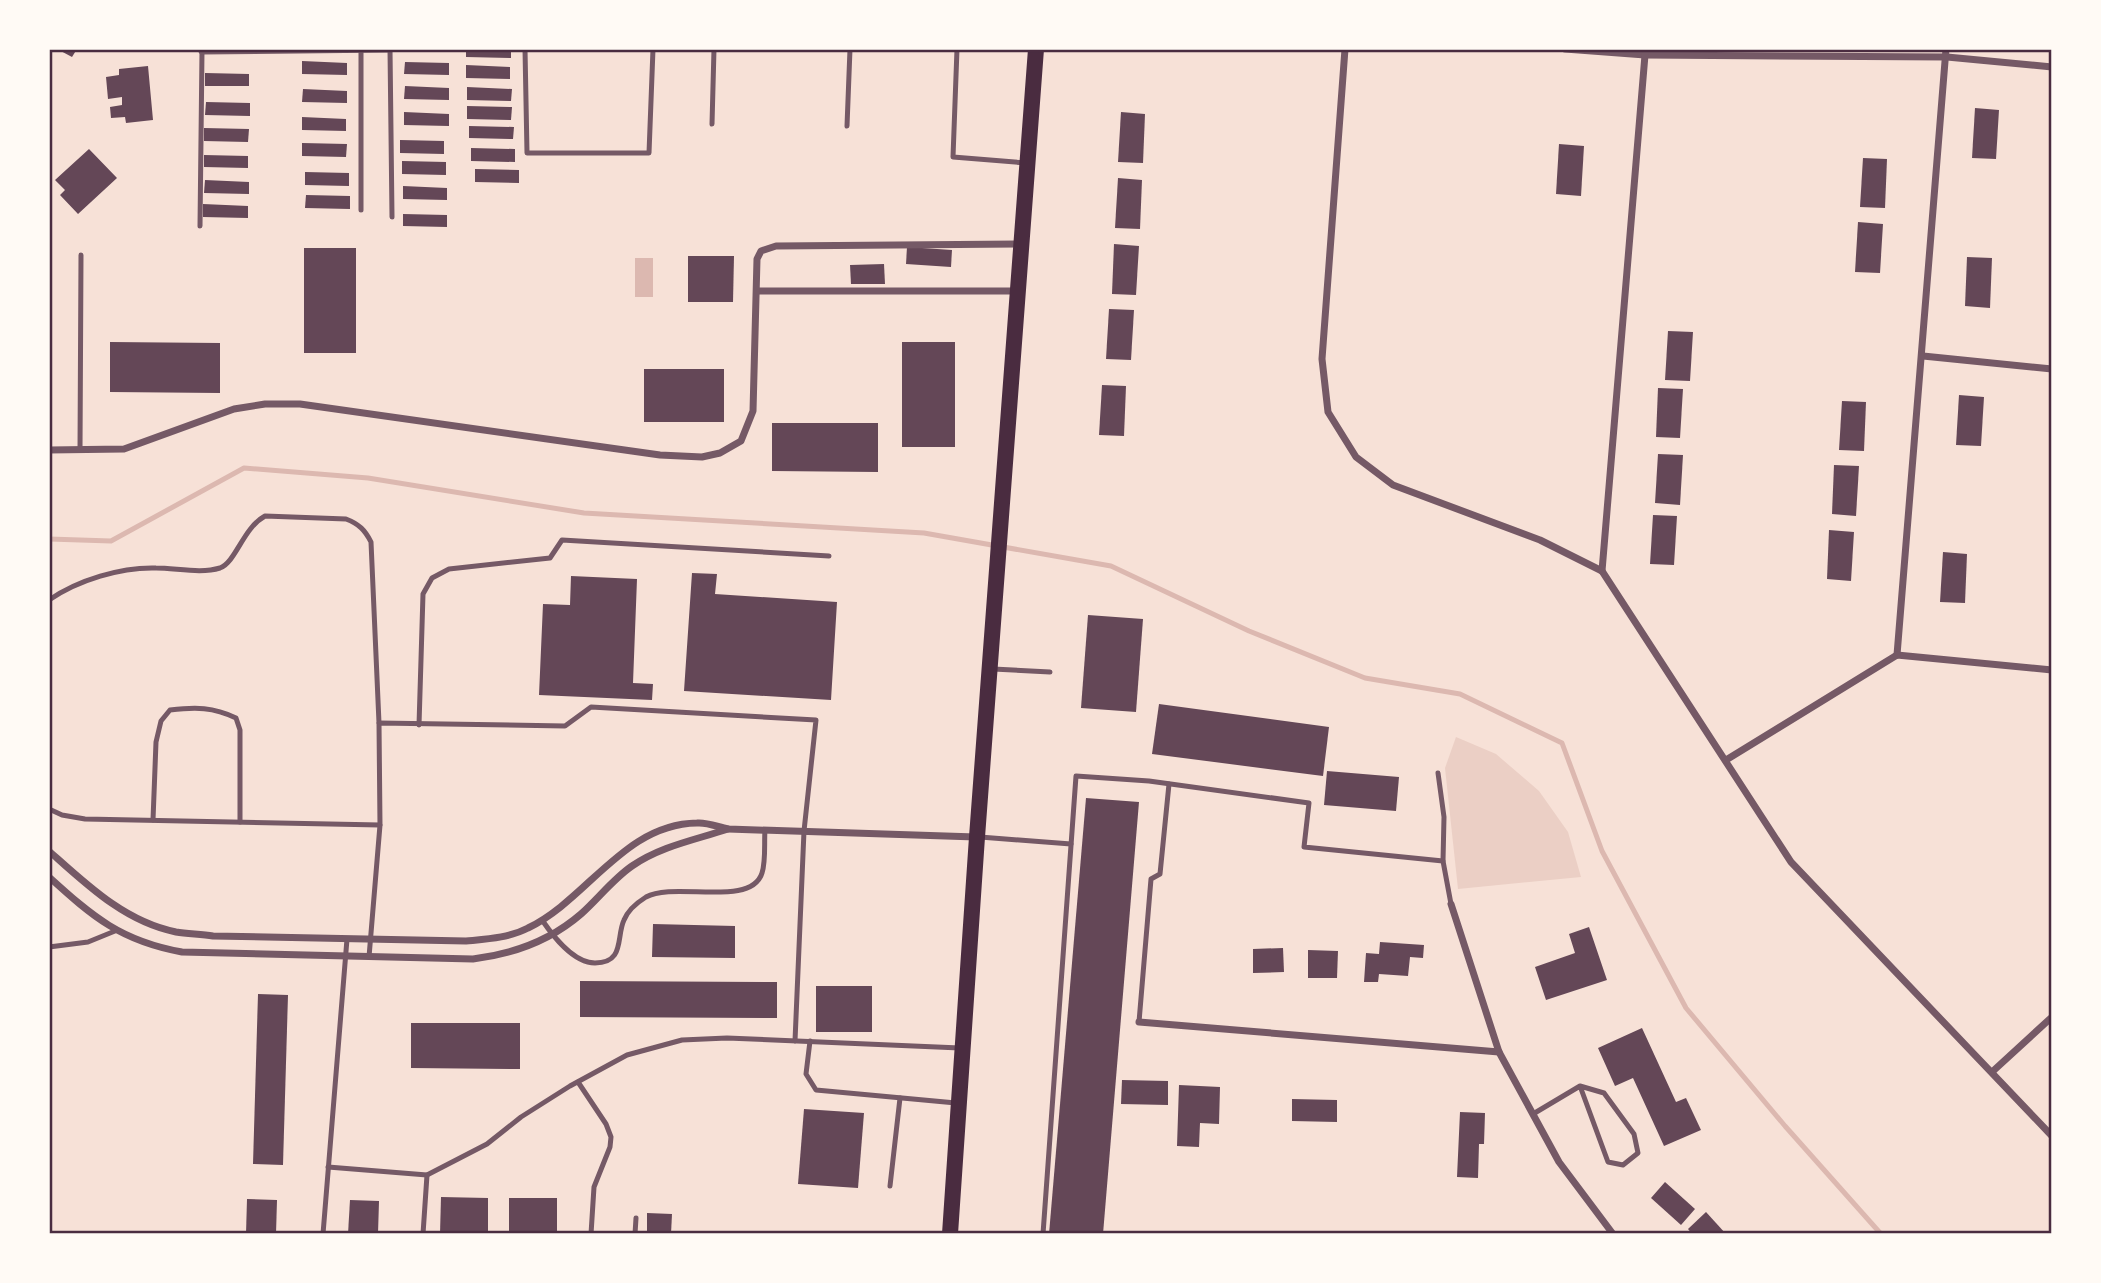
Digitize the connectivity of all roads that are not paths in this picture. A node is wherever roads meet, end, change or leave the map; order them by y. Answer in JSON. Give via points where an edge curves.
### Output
{"nodes":[{"id":1,"x":390,"y":49,"type":"edge"},
{"id":2,"x":525,"y":49,"type":"edge"},
{"id":3,"x":653,"y":49,"type":"edge"},
{"id":4,"x":713,"y":49,"type":"edge"},
{"id":5,"x":850,"y":49,"type":"edge"},
{"id":6,"x":957,"y":49,"type":"edge"},
{"id":7,"x":1036,"y":49,"type":"edge"},
{"id":8,"x":1345,"y":49,"type":"edge"},
{"id":9,"x":1565,"y":49,"type":"edge"},
{"id":10,"x":361,"y":50,"type":"edge"},
{"id":11,"x":202,"y":51,"type":"joint"},
{"id":12,"x":1947,"y":53,"type":"edge"},
{"id":13,"x":1646,"y":55,"type":"junction"},
{"id":14,"x":2052,"y":67,"type":"edge"},
{"id":15,"x":712,"y":124,"type":"dead end"},
{"id":16,"x":847,"y":126,"type":"dead end"},
{"id":17,"x":1026,"y":163,"type":"junction"},
{"id":18,"x":361,"y":210,"type":"dead end"},
{"id":19,"x":392,"y":217,"type":"dead end"},
{"id":20,"x":200,"y":226,"type":"dead end"},
{"id":21,"x":1021,"y":244,"type":"junction"},
{"id":22,"x":81,"y":255,"type":"dead end"},
{"id":23,"x":757,"y":291,"type":"junction"},
{"id":24,"x":1017,"y":291,"type":"junction"},
{"id":25,"x":1923,"y":356,"type":"junction"},
{"id":26,"x":2052,"y":369,"type":"edge"},
{"id":27,"x":49,"y":450,"type":"edge"},
{"id":28,"x":80,"y":450,"type":"junction"},
{"id":29,"x":829,"y":556,"type":"dead end"},
{"id":30,"x":1602,"y":571,"type":"junction"},
{"id":31,"x":49,"y":600,"type":"edge"},
{"id":32,"x":1897,"y":655,"type":"junction"},
{"id":33,"x":990,"y":669,"type":"junction"},
{"id":34,"x":2052,"y":670,"type":"edge"},
{"id":35,"x":1051,"y":672,"type":"dead end"},
{"id":36,"x":379,"y":723,"type":"junction"},
{"id":37,"x":419,"y":725,"type":"junction"},
{"id":38,"x":1726,"y":760,"type":"junction"},
{"id":39,"x":1438,"y":773,"type":"dead end"},
{"id":40,"x":1169,"y":784,"type":"junction"},
{"id":41,"x":49,"y":809,"type":"edge"},
{"id":42,"x":153,"y":821,"type":"junction"},
{"id":43,"x":240,"y":822,"type":"junction"},
{"id":44,"x":380,"y":825,"type":"junction"},
{"id":45,"x":728,"y":829,"type":"junction"},
{"id":46,"x":765,"y":830,"type":"junction"},
{"id":47,"x":804,"y":831,"type":"junction"},
{"id":48,"x":977,"y":837,"type":"junction"},
{"id":49,"x":1071,"y":844,"type":"junction"},
{"id":50,"x":49,"y":851,"type":"edge"},
{"id":51,"x":1443,"y":861,"type":"junction"},
{"id":52,"x":49,"y":877,"type":"edge"},
{"id":53,"x":1451,"y":904,"type":"joint"},
{"id":54,"x":542,"y":920,"type":"junction"},
{"id":55,"x":115,"y":930,"type":"junction"},
{"id":56,"x":551,"y":933,"type":"junction"},
{"id":57,"x":348,"y":939,"type":"junction"},
{"id":58,"x":370,"y":939,"type":"junction"},
{"id":59,"x":49,"y":947,"type":"edge"},
{"id":60,"x":346,"y":957,"type":"junction"},
{"id":61,"x":369,"y":957,"type":"junction"},
{"id":62,"x":2052,"y":1017,"type":"edge"},
{"id":63,"x":1139,"y":1022,"type":"joint"},
{"id":64,"x":795,"y":1041,"type":"junction"},
{"id":65,"x":810,"y":1041,"type":"junction"},
{"id":66,"x":963,"y":1048,"type":"junction"},
{"id":67,"x":1499,"y":1052,"type":"junction"},
{"id":68,"x":1992,"y":1072,"type":"junction"},
{"id":69,"x":578,"y":1082,"type":"junction"},
{"id":70,"x":1580,"y":1086,"type":"junction"},
{"id":71,"x":901,"y":1098,"type":"junction"},
{"id":72,"x":959,"y":1103,"type":"junction"},
{"id":73,"x":1533,"y":1114,"type":"junction"},
{"id":74,"x":2052,"y":1136,"type":"edge"},
{"id":75,"x":328,"y":1167,"type":"junction"},
{"id":76,"x":427,"y":1175,"type":"junction"},
{"id":77,"x":890,"y":1186,"type":"dead end"},
{"id":78,"x":636,"y":1218,"type":"dead end"},
{"id":79,"x":323,"y":1234,"type":"edge"},
{"id":80,"x":424,"y":1234,"type":"edge"},
{"id":81,"x":591,"y":1234,"type":"edge"},
{"id":82,"x":635,"y":1234,"type":"edge"},
{"id":83,"x":950,"y":1234,"type":"edge"},
{"id":84,"x":1044,"y":1234,"type":"edge"},
{"id":85,"x":1613,"y":1234,"type":"edge"}],
"edges":[{"from":1,"to":10,"type":"street"},
{"from":1,"to":19,"type":"lane"},
{"from":2,"to":3,"type":"lane","via":[[527,153],[649,153]]},
{"from":4,"to":15,"type":"lane"},
{"from":5,"to":16,"type":"lane"},
{"from":6,"to":17,"type":"lane","via":[[953,157]]},
{"from":7,"to":17,"type":"main road"},
{"from":8,"to":30,"type":"street","via":[[1322,359],[1328,412],[1356,457],[1393,485],[1540,540]]},
{"from":9,"to":13,"type":"street"},
{"from":10,"to":11,"type":"street"},
{"from":10,"to":18,"type":"lane"},
{"from":11,"to":20,"type":"lane"},
{"from":12,"to":13,"type":"street"},
{"from":12,"to":14,"type":"street"},
{"from":12,"to":25,"type":"street"},
{"from":13,"to":30,"type":"street"},
{"from":17,"to":21,"type":"main road"},
{"from":21,"to":23,"type":"street","via":[[776,246],[761,251],[757,259]]},
{"from":21,"to":24,"type":"main road"},
{"from":22,"to":28,"type":"lane"},
{"from":23,"to":24,"type":"street"},
{"from":23,"to":28,"type":"street","via":[[753,411],[741,441],[720,453],[660,455],[300,404],[234,409],[124,449]]},
{"from":24,"to":33,"type":"main road"},
{"from":25,"to":26,"type":"street"},
{"from":25,"to":32,"type":"street"},
{"from":27,"to":28,"type":"street"},
{"from":29,"to":37,"type":"lane","via":[[562,540],[550,558],[449,569],[432,578],[423,594]]},
{"from":30,"to":38,"type":"street"},
{"from":31,"to":36,"type":"lane","via":[[74,586],[133,569],[222,567],[255,521],[265,516],[356,522],[371,542]]},
{"from":32,"to":34,"type":"street"},
{"from":32,"to":38,"type":"street"},
{"from":33,"to":35,"type":"lane"},
{"from":33,"to":48,"type":"main road"},
{"from":36,"to":37,"type":"lane"},
{"from":36,"to":44,"type":"lane"},
{"from":37,"to":47,"type":"lane","via":[[565,726],[591,707],[816,720]]},
{"from":38,"to":68,"type":"street","via":[[1791,862]]},
{"from":39,"to":51,"type":"lane"},
{"from":40,"to":49,"type":"lane","via":[[1076,776]]},
{"from":40,"to":51,"type":"lane","via":[[1309,803],[1304,847]]},
{"from":40,"to":63,"type":"lane","via":[[1160,874],[1151,879]]},
{"from":41,"to":42,"type":"lane","via":[[85,819]]},
{"from":42,"to":43,"type":"lane"},
{"from":42,"to":43,"type":"lane","via":[[160,721],[170,710],[197,707],[236,718],[240,730]]},
{"from":43,"to":44,"type":"lane"},
{"from":44,"to":58,"type":"lane"},
{"from":45,"to":46,"type":"street"},
{"from":45,"to":54,"type":"street","via":[[699,822],[652,833]]},
{"from":45,"to":56,"type":"street","via":[[651,855],[630,868],[580,915]]},
{"from":46,"to":47,"type":"street"},
{"from":46,"to":56,"type":"lane","via":[[762,873],[755,884],[734,892],[662,890],[648,896],[628,912],[619,948],[607,961],[593,964],[581,959]]},
{"from":47,"to":48,"type":"street"},
{"from":47,"to":64,"type":"lane"},
{"from":48,"to":49,"type":"lane"},
{"from":48,"to":66,"type":"main road"},
{"from":49,"to":84,"type":"lane"},
{"from":50,"to":57,"type":"street","via":[[115,906],[174,931]]},
{"from":51,"to":53,"type":"lane"},
{"from":52,"to":55,"type":"street"},
{"from":53,"to":67,"type":"street"},
{"from":54,"to":56,"type":"lane"},
{"from":54,"to":58,"type":"street","via":[[490,939]]},
{"from":55,"to":59,"type":"lane","via":[[88,942]]},
{"from":55,"to":60,"type":"street","via":[[157,948],[182,952]]},
{"from":56,"to":61,"type":"street","via":[[523,949],[473,959]]},
{"from":57,"to":58,"type":"street"},
{"from":57,"to":60,"type":"lane"},
{"from":58,"to":61,"type":"lane"},
{"from":60,"to":61,"type":"street"},
{"from":60,"to":75,"type":"lane"},
{"from":62,"to":68,"type":"street"},
{"from":63,"to":67,"type":"street"},
{"from":64,"to":65,"type":"lane"},
{"from":64,"to":69,"type":"lane","via":[[682,1040],[627,1055]]},
{"from":65,"to":66,"type":"lane"},
{"from":65,"to":71,"type":"lane","via":[[806,1074],[816,1090]]},
{"from":66,"to":72,"type":"main road"},
{"from":67,"to":73,"type":"street"},
{"from":68,"to":74,"type":"street"},
{"from":69,"to":76,"type":"lane","via":[[487,1144]]},
{"from":69,"to":81,"type":"lane","via":[[611,1137],[594,1187]]},
{"from":70,"to":70,"type":"lane","via":[[1604,1093],[1634,1134],[1638,1153],[1623,1165],[1608,1162]]},
{"from":70,"to":73,"type":"lane"},
{"from":71,"to":72,"type":"lane"},
{"from":71,"to":77,"type":"lane"},
{"from":72,"to":83,"type":"main road"},
{"from":73,"to":85,"type":"street","via":[[1559,1162]]},
{"from":75,"to":76,"type":"lane"},
{"from":75,"to":79,"type":"lane"},
{"from":76,"to":80,"type":"lane"},
{"from":78,"to":82,"type":"lane"}]}
